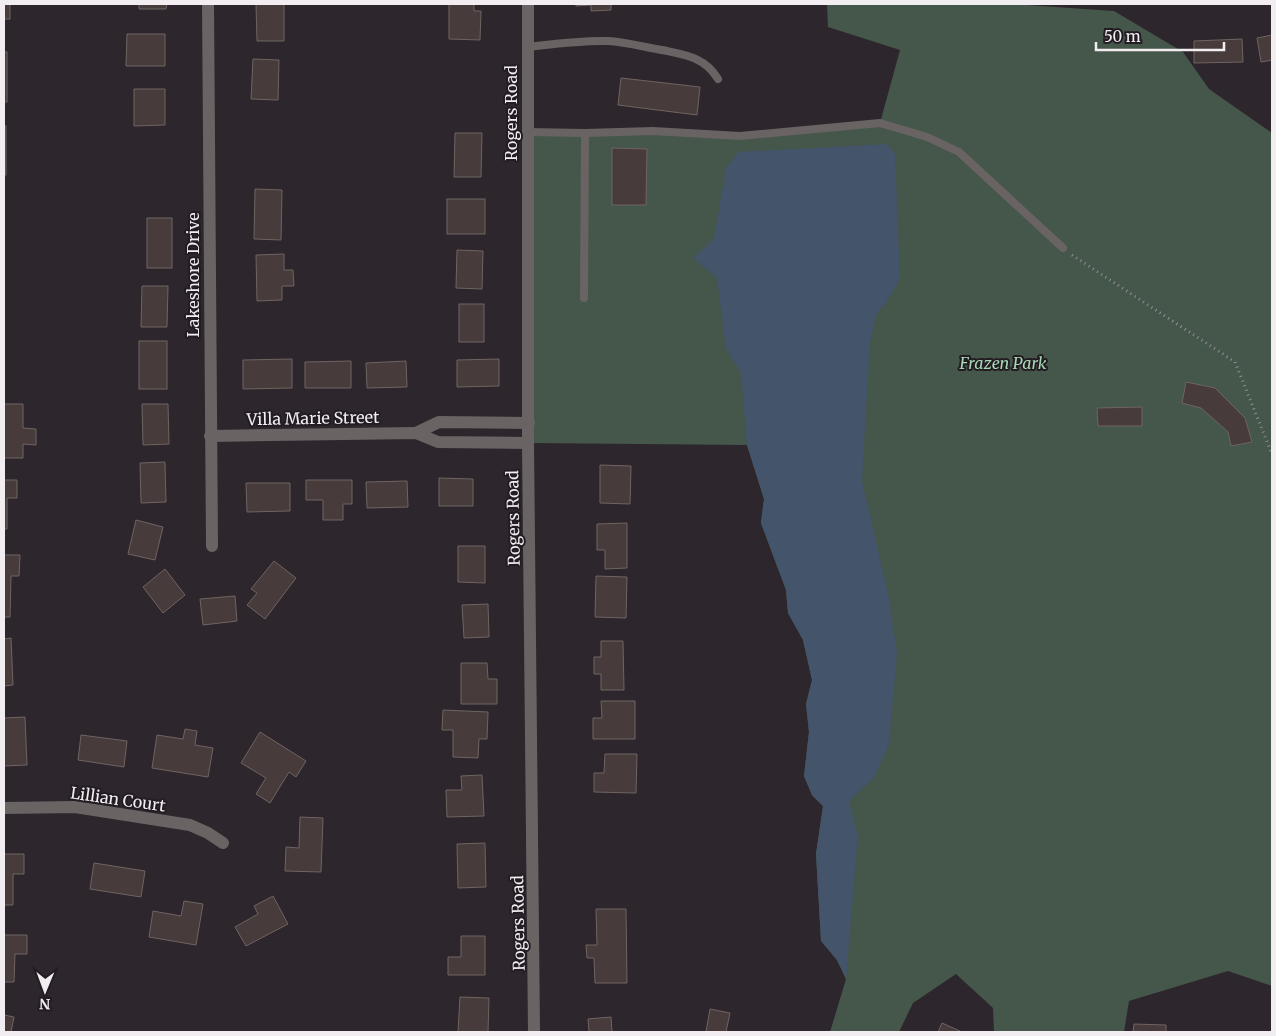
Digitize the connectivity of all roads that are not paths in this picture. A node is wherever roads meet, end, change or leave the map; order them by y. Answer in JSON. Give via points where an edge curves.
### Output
{"nodes":[{"id":1,"x":208,"y":4,"type":"edge"},
{"id":2,"x":528,"y":4,"type":"edge"},
{"id":3,"x":527,"y":47,"type":"junction"},
{"id":4,"x":718,"y":79,"type":"dead end"},
{"id":5,"x":528,"y":132,"type":"junction"},
{"id":6,"x":585,"y":132,"type":"junction"},
{"id":7,"x":1063,"y":248,"type":"road end"},
{"id":8,"x":584,"y":298,"type":"dead end"},
{"id":9,"x":529,"y":423,"type":"junction"},
{"id":10,"x":416,"y":433,"type":"junction"},
{"id":11,"x":210,"y":436,"type":"junction"},
{"id":12,"x":528,"y":443,"type":"junction"},
{"id":13,"x":212,"y":546,"type":"dead end"},
{"id":14,"x":4,"y":808,"type":"edge"},
{"id":15,"x":223,"y":843,"type":"dead end"},
{"id":16,"x":534,"y":1032,"type":"edge"}],
"edges":[{"from":1,"to":11,"type":"street","name":"Lakeshore Drive"},
{"from":2,"to":3,"type":"street","name":"Rogers Road"},
{"from":3,"to":4,"type":"lane","via":[[586,41],[625,43],[682,54],[703,62]]},
{"from":3,"to":5,"type":"street","name":"Rogers Road"},
{"from":5,"to":6,"type":"lane"},
{"from":5,"to":9,"type":"street","name":"Rogers Road"},
{"from":6,"to":7,"type":"lane","via":[[653,131],[740,136],[880,123],[927,136],[959,152]]},
{"from":6,"to":8,"type":"lane"},
{"from":9,"to":10,"type":"street","name":"Villa Marie Street","via":[[439,422]]},
{"from":9,"to":12,"type":"street","name":"Rogers Road"},
{"from":10,"to":11,"type":"street","name":"Villa Marie Street"},
{"from":10,"to":12,"type":"street","name":"Villa Marie Street","via":[[438,442]]},
{"from":11,"to":13,"type":"street","name":"Lakeshore Drive"},
{"from":12,"to":16,"type":"street","name":"Rogers Road"},
{"from":14,"to":15,"type":"street","name":"Lillian Court","via":[[76,807],[190,825]]}]}
